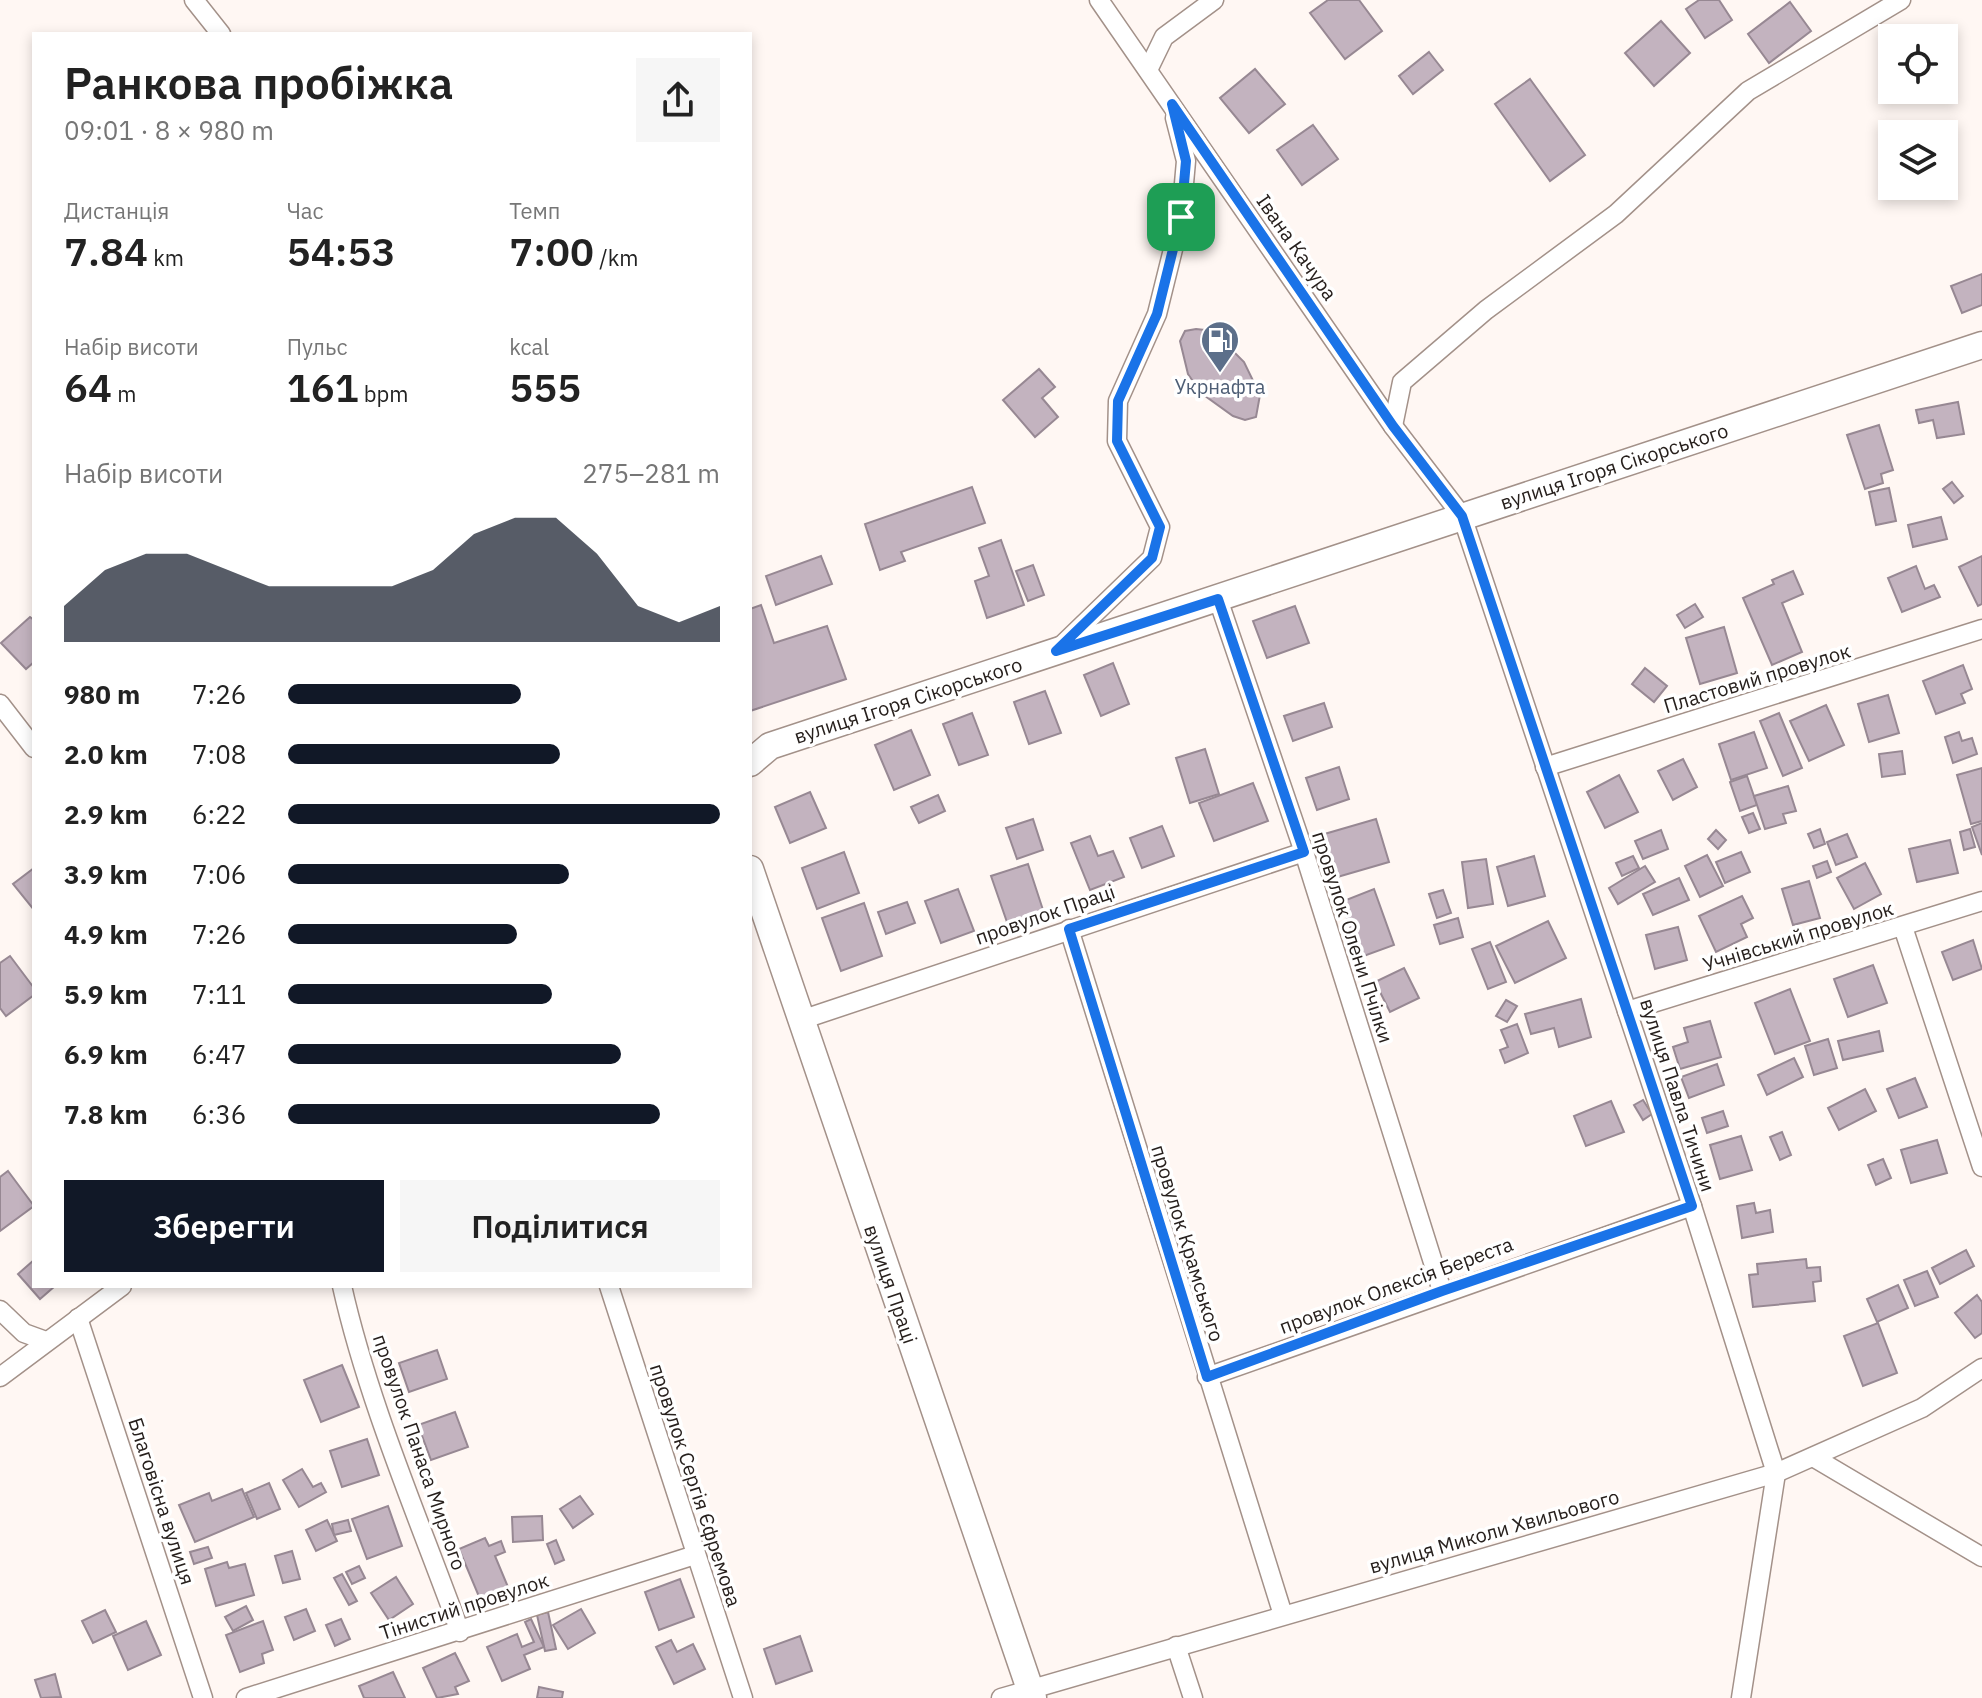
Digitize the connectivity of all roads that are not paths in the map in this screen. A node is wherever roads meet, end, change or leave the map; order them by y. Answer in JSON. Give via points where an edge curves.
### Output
{"nodes":[{"id":1,"x":194,"y":0,"type":"edge"},
{"id":2,"x":1099,"y":0,"type":"edge"},
{"id":3,"x":1214,"y":0,"type":"edge"},
{"id":4,"x":1901,"y":0,"type":"edge"},
{"id":5,"x":219,"y":32,"type":"edge"},
{"id":6,"x":1148,"y":70,"type":"junction"},
{"id":7,"x":1172,"y":104,"type":"junction"},
{"id":8,"x":1982,"y":345,"type":"edge"},
{"id":9,"x":1393,"y":426,"type":"junction"},
{"id":10,"x":1462,"y":516,"type":"junction"},
{"id":11,"x":1218,"y":599,"type":"junction"},
{"id":12,"x":1982,"y":629,"type":"edge"},
{"id":13,"x":1056,"y":651,"type":"junction"},
{"id":14,"x":0,"y":704,"type":"edge"},
{"id":15,"x":32,"y":745,"type":"edge"},
{"id":16,"x":752,"y":761,"type":"edge"},
{"id":17,"x":1545,"y":767,"type":"junction"},
{"id":18,"x":1304,"y":852,"type":"junction"},
{"id":19,"x":752,"y":875,"type":"edge"},
{"id":20,"x":1982,"y":901,"type":"edge"},
{"id":21,"x":1903,"y":927,"type":"junction"},
{"id":22,"x":1069,"y":929,"type":"junction"},
{"id":23,"x":1627,"y":1011,"type":"junction"},
{"id":24,"x":801,"y":1020,"type":"junction"},
{"id":25,"x":1982,"y":1167,"type":"edge"},
{"id":26,"x":1692,"y":1206,"type":"junction"},
{"id":27,"x":119,"y":1288,"type":"edge"},
{"id":28,"x":343,"y":1288,"type":"edge"},
{"id":29,"x":610,"y":1288,"type":"edge"},
{"id":30,"x":1442,"y":1291,"type":"junction"},
{"id":31,"x":0,"y":1310,"type":"edge"},
{"id":32,"x":78,"y":1318,"type":"junction"},
{"id":33,"x":46,"y":1341,"type":"junction"},
{"id":34,"x":1982,"y":1368,"type":"edge"},
{"id":35,"x":0,"y":1377,"type":"edge"},
{"id":36,"x":1207,"y":1377,"type":"junction"},
{"id":37,"x":1813,"y":1457,"type":"junction"},
{"id":38,"x":1776,"y":1473,"type":"junction"},
{"id":39,"x":695,"y":1555,"type":"junction"},
{"id":40,"x":1982,"y":1557,"type":"edge"},
{"id":41,"x":1283,"y":1615,"type":"junction"},
{"id":42,"x":460,"y":1632,"type":"junction"},
{"id":43,"x":1176,"y":1646,"type":"junction"},
{"id":44,"x":1031,"y":1693,"type":"edge"},
{"id":45,"x":203,"y":1698,"type":"edge"},
{"id":46,"x":246,"y":1698,"type":"edge"},
{"id":47,"x":743,"y":1698,"type":"edge"},
{"id":48,"x":1001,"y":1698,"type":"edge"},
{"id":49,"x":1193,"y":1698,"type":"edge"},
{"id":50,"x":1741,"y":1698,"type":"edge"}],
"edges":[{"from":1,"to":5,"type":"street"},
{"from":2,"to":6,"type":"street","name":"Івана Качура"},
{"from":3,"to":6,"type":"street","via":[[1164,37]]},
{"from":4,"to":9,"type":"street","via":[[1748,91],[1616,214],[1486,310],[1402,382]]},
{"from":6,"to":7,"type":"street","name":"Івана Качура"},
{"from":7,"to":9,"type":"street","name":"Івана Качура"},
{"from":7,"to":13,"type":"street","via":[[1186,161],[1181,217],[1157,314],[1118,401],[1117,441],[1160,527],[1152,558]]},
{"from":8,"to":10,"type":"main road","name":"вулиця Ігоря Сікорського"},
{"from":9,"to":10,"type":"street","name":"Івана Качура"},
{"from":10,"to":11,"type":"main road","name":"вулиця Ігоря Сікорського"},
{"from":10,"to":17,"type":"street","name":"вулиця Павла Тичини"},
{"from":11,"to":13,"type":"main road","name":"вулиця Ігоря Сікорського"},
{"from":11,"to":18,"type":"street","name":"провулок Олени Пчілки"},
{"from":12,"to":17,"type":"street","name":"Пластовий провулок"},
{"from":13,"to":16,"type":"main road","name":"вулиця Ігоря Сікорського","via":[[770,746]]},
{"from":14,"to":15,"type":"street"},
{"from":17,"to":23,"type":"street","name":"вулиця Павла Тичини"},
{"from":18,"to":22,"type":"street","name":"провулок Праці"},
{"from":18,"to":30,"type":"street","name":"провулок Олени Пчілки"},
{"from":19,"to":24,"type":"main road","name":"вулиця Праці"},
{"from":20,"to":21,"type":"street","name":"Учнівський провулок"},
{"from":21,"to":23,"type":"street","name":"Учнівський провулок"},
{"from":21,"to":25,"type":"street"},
{"from":22,"to":24,"type":"street","name":"провулок Праці"},
{"from":22,"to":36,"type":"street","name":"провулок Крамського"},
{"from":23,"to":26,"type":"street","name":"вулиця Павла Тичини"},
{"from":24,"to":44,"type":"main road","name":"вулиця Праці"},
{"from":26,"to":30,"type":"street","name":"провулок Олексія Береста"},
{"from":26,"to":38,"type":"street","name":"вулиця Павла Тичини"},
{"from":27,"to":32,"type":"street"},
{"from":28,"to":42,"type":"street","name":"провулок Панаса Мирного"},
{"from":29,"to":39,"type":"street","name":"провулок Сергія Єфремова"},
{"from":30,"to":36,"type":"street","name":"провулок Олексія Береста"},
{"from":31,"to":33,"type":"street","via":[[24,1333]]},
{"from":32,"to":33,"type":"street"},
{"from":32,"to":45,"type":"street","name":"Благовісна вулиця"},
{"from":33,"to":35,"type":"street"},
{"from":34,"to":37,"type":"street","name":"вулиця Миколи Хвильового","via":[[1922,1408]]},
{"from":36,"to":41,"type":"street","name":"провулок Крамського"},
{"from":37,"to":38,"type":"street","name":"вулиця Миколи Хвильового"},
{"from":37,"to":40,"type":"street"},
{"from":38,"to":41,"type":"street","name":"вулиця Миколи Хвильового"},
{"from":38,"to":50,"type":"street","name":"вулиця Павла Тичини"},
{"from":39,"to":42,"type":"street","name":"Тінистий провулок"},
{"from":39,"to":47,"type":"street","name":"провулок Сергія Єфремова"},
{"from":41,"to":43,"type":"street","name":"вулиця Миколи Хвильового"},
{"from":42,"to":46,"type":"street","name":"Тінистий провулок"},
{"from":43,"to":44,"type":"street","name":"вулиця Миколи Хвильового"},
{"from":43,"to":49,"type":"street"},
{"from":44,"to":48,"type":"street","name":"вулиця Миколи Хвильового"}]}
